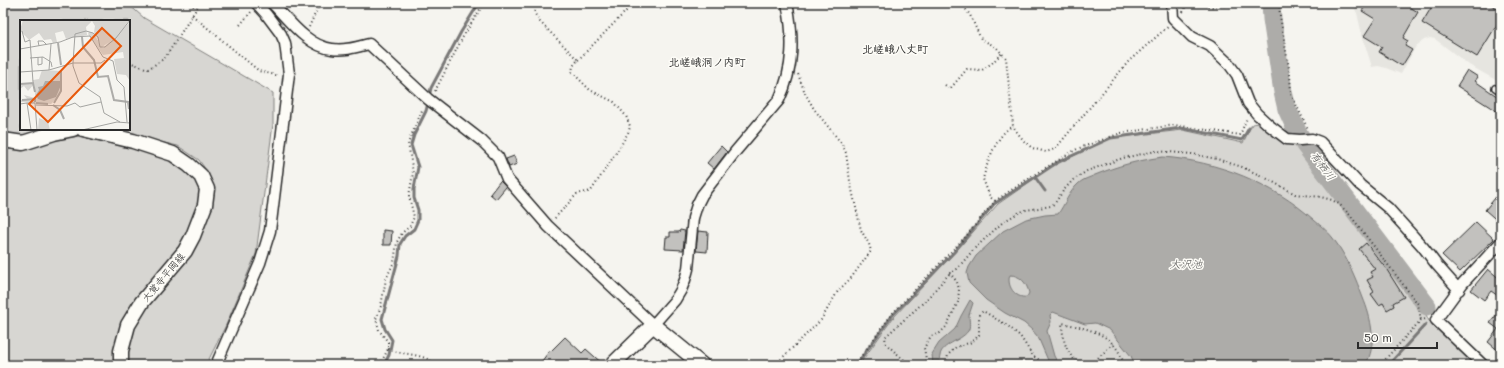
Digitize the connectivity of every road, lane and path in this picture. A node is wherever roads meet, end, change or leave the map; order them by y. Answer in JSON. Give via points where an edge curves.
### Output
{"nodes":[{"id":1,"x":190,"y":3,"type":"edge"},
{"id":2,"x":200,"y":3,"type":"edge"},
{"id":3,"x":272,"y":3,"type":"edge"},
{"id":4,"x":320,"y":3,"type":"edge"},
{"id":5,"x":484,"y":3,"type":"edge"},
{"id":6,"x":533,"y":3,"type":"edge"},
{"id":7,"x":634,"y":3,"type":"edge"},
{"id":8,"x":787,"y":3,"type":"edge"},
{"id":9,"x":961,"y":3,"type":"edge"},
{"id":10,"x":1172,"y":3,"type":"edge"},
{"id":11,"x":1205,"y":3,"type":"edge"},
{"id":12,"x":1279,"y":3,"type":"edge"},
{"id":13,"x":257,"y":4,"type":"edge"},
{"id":14,"x":1262,"y":4,"type":"dead end"},
{"id":15,"x":196,"y":8,"type":"junction"},
{"id":16,"x":192,"y":15,"type":"junction"},
{"id":17,"x":1177,"y":23,"type":"junction"},
{"id":18,"x":240,"y":25,"type":"dead end"},
{"id":19,"x":304,"y":34,"type":"junction"},
{"id":20,"x":1002,"y":53,"type":"junction"},
{"id":21,"x":791,"y":58,"type":"junction"},
{"id":22,"x":578,"y":60,"type":"junction"},
{"id":23,"x":130,"y":62,"type":"edge"},
{"id":24,"x":288,"y":78,"type":"junction"},
{"id":25,"x":944,"y":85,"type":"dead end"},
{"id":26,"x":1495,"y":88,"type":"dead end"},
{"id":27,"x":1501,"y":92,"type":"edge"},
{"id":28,"x":429,"y":100,"type":"junction"},
{"id":29,"x":1251,"y":107,"type":"junction"},
{"id":30,"x":1013,"y":126,"type":"junction"},
{"id":31,"x":68,"y":130,"type":"edge"},
{"id":32,"x":87,"y":130,"type":"edge"},
{"id":33,"x":1311,"y":139,"type":"junction"},
{"id":34,"x":3,"y":140,"type":"edge"},
{"id":35,"x":995,"y":201,"type":"junction"},
{"id":36,"x":548,"y":226,"type":"junction"},
{"id":37,"x":1501,"y":242,"type":"edge"},
{"id":38,"x":950,"y":273,"type":"junction"},
{"id":39,"x":1459,"y":290,"type":"junction"},
{"id":40,"x":1425,"y":319,"type":"dead end"},
{"id":41,"x":1421,"y":320,"type":"junction"},
{"id":42,"x":653,"y":325,"type":"junction"},
{"id":43,"x":1113,"y":344,"type":"junction"},
{"id":44,"x":388,"y":349,"type":"junction"},
{"id":45,"x":1098,"y":358,"type":"dead end"},
{"id":46,"x":1041,"y":361,"type":"junction"},
{"id":47,"x":121,"y":365,"type":"edge"},
{"id":48,"x":216,"y":365,"type":"edge"},
{"id":49,"x":380,"y":365,"type":"edge"},
{"id":50,"x":436,"y":365,"type":"edge"},
{"id":51,"x":612,"y":365,"type":"edge"},
{"id":52,"x":702,"y":365,"type":"edge"},
{"id":53,"x":775,"y":365,"type":"edge"},
{"id":54,"x":854,"y":365,"type":"edge"},
{"id":55,"x":910,"y":365,"type":"edge"},
{"id":56,"x":927,"y":365,"type":"edge"},
{"id":57,"x":946,"y":365,"type":"edge"},
{"id":58,"x":1037,"y":365,"type":"edge"},
{"id":59,"x":1043,"y":365,"type":"edge"},
{"id":60,"x":1079,"y":365,"type":"edge"},
{"id":61,"x":1124,"y":365,"type":"edge"},
{"id":62,"x":1380,"y":365,"type":"edge"},
{"id":63,"x":1483,"y":365,"type":"edge"}],
"edges":[{"from":1,"to":15,"type":"path"},
{"from":2,"to":15,"type":"path"},
{"from":3,"to":19,"type":"street"},
{"from":4,"to":19,"type":"path"},
{"from":5,"to":28,"type":"path"},
{"from":6,"to":22,"type":"path","via":[[540,22]]},
{"from":7,"to":22,"type":"path"},
{"from":8,"to":21,"type":"street","via":[[792,40]]},
{"from":9,"to":20,"type":"path","via":[[970,15],[981,39]]},
{"from":10,"to":17,"type":"street","via":[[1173,18]]},
{"from":11,"to":14,"type":"path","via":[[1213,8],[1235,4]]},
{"from":12,"to":33,"type":"path","via":[[1292,94]]},
{"from":13,"to":18,"type":"path"},
{"from":13,"to":24,"type":"street","via":[[282,34]]},
{"from":15,"to":16,"type":"path"},
{"from":16,"to":23,"type":"path","via":[[165,58],[148,69]]},
{"from":16,"to":24,"type":"path","via":[[258,71]]},
{"from":17,"to":29,"type":"street","via":[[1192,37],[1210,46],[1228,64],[1237,75]]},
{"from":17,"to":30,"type":"path","via":[[1164,30],[1129,61],[1055,149],[1046,152],[1032,148]]},
{"from":19,"to":28,"type":"street","via":[[313,42],[332,49],[344,50],[369,44]]},
{"from":20,"to":25,"type":"path","via":[[982,70],[967,69],[950,89]]},
{"from":20,"to":30,"type":"path","via":[[1006,58]]},
{"from":21,"to":42,"type":"street","via":[[788,76],[779,100],[702,195],[693,218],[685,280],[675,300]]},
{"from":21,"to":53,"type":"path","via":[[814,109],[842,144],[846,153],[861,230],[871,251],[838,291],[821,320]]},
{"from":22,"to":36,"type":"path","via":[[572,72],[590,90],[614,102],[626,116],[630,126],[620,147],[591,191],[577,194]]},
{"from":24,"to":48,"type":"street","via":[[270,231],[260,263]]},
{"from":26,"to":27,"type":"lane"},
{"from":28,"to":36,"type":"street","via":[[482,141],[498,157],[507,179]]},
{"from":28,"to":44,"type":"path","via":[[408,143],[414,173],[408,196],[414,217],[397,242],[394,262],[386,279],[376,319],[379,330],[388,342]]},
{"from":29,"to":33,"type":"street","via":[[1287,139]]},
{"from":29,"to":35,"type":"path","via":[[1240,135],[1176,125],[1121,133],[1077,148]]},
{"from":30,"to":35,"type":"path","via":[[1004,132],[998,142],[983,179],[990,197]]},
{"from":31,"to":34,"type":"main road","via":[[23,143]]},
{"from":32,"to":47,"type":"main road","name":"大覚寺平岡線","via":[[134,141],[173,154],[201,176],[207,189],[205,205],[185,251],[156,283],[128,325],[121,351]]},
{"from":33,"to":39,"type":"street","via":[[1320,142],[1360,185],[1388,208]]},
{"from":35,"to":54,"type":"path","via":[[891,314]]},
{"from":36,"to":42,"type":"street"},
{"from":37,"to":39,"type":"street"},
{"from":38,"to":41,"type":"path","via":[[957,270],[974,249],[1003,222],[1026,210],[1051,206],[1074,180],[1087,171],[1122,158],[1156,151],[1192,154],[1242,167],[1296,194],[1322,197],[1339,204],[1418,304]]},
{"from":38,"to":55,"type":"path","via":[[925,301],[884,337],[886,344]]},
{"from":38,"to":56,"type":"path","via":[[959,289],[958,302],[946,327],[940,333],[931,336],[924,348]]},
{"from":39,"to":63,"type":"street","via":[[1436,320]]},
{"from":40,"to":41,"type":"path"},
{"from":41,"to":62,"type":"path"},
{"from":42,"to":51,"type":"main road"},
{"from":42,"to":52,"type":"main road"},
{"from":43,"to":45,"type":"path"},
{"from":43,"to":60,"type":"path","via":[[1092,330],[1062,324],[1066,349]]},
{"from":43,"to":61,"type":"path","via":[[1122,356]]},
{"from":44,"to":49,"type":"path"},
{"from":44,"to":50,"type":"path","via":[[422,356]]},
{"from":46,"to":57,"type":"path","via":[[1033,356],[1020,336],[983,311],[978,315],[979,335],[972,342],[956,347],[948,355]]},
{"from":46,"to":58,"type":"path"},
{"from":46,"to":59,"type":"path"}]}
